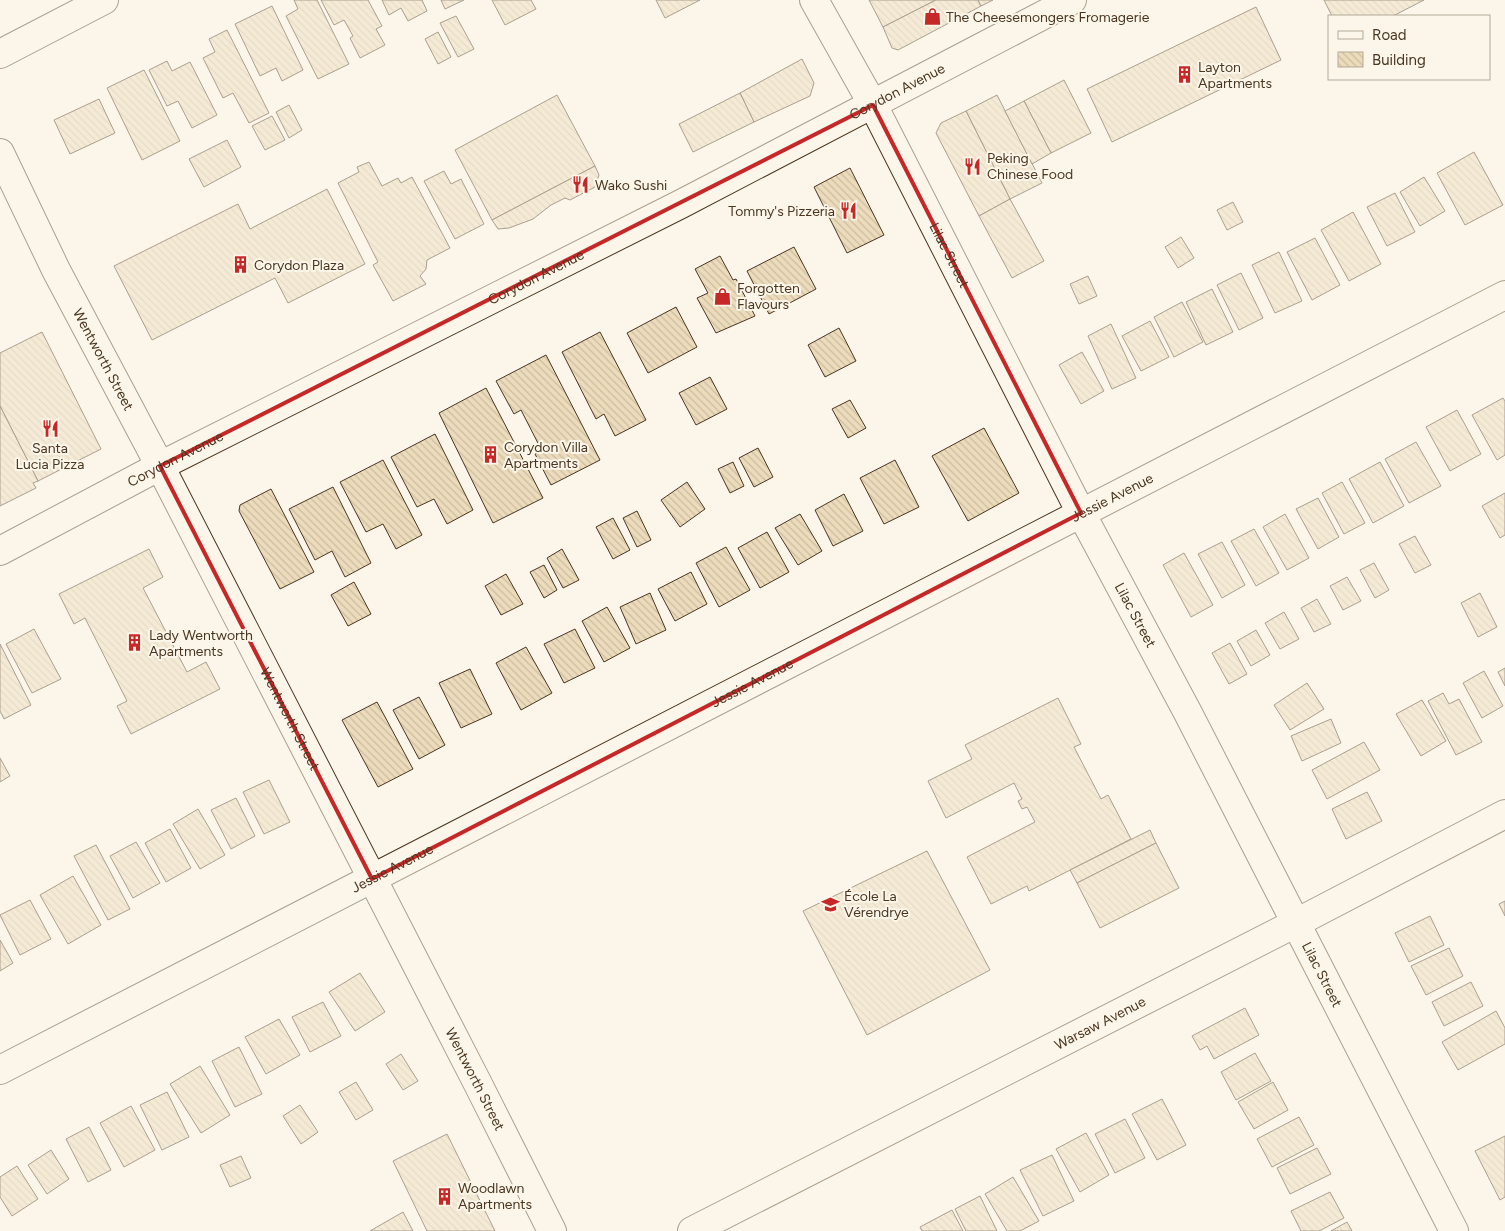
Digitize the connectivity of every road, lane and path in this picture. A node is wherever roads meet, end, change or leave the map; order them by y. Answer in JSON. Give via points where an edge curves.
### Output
{"nodes":[{"id":1,"x":104,"y":0,"type":"edge"},
{"id":2,"x":814,"y":0,"type":"edge"},
{"id":3,"x":1072,"y":0,"type":"edge"},
{"id":4,"x":0,"y":54,"type":"edge"},
{"id":5,"x":872,"y":105,"type":"junction"},
{"id":6,"x":0,"y":153,"type":"edge"},
{"id":7,"x":1505,"y":295,"type":"edge"},
{"id":8,"x":160,"y":466,"type":"junction"},
{"id":9,"x":1081,"y":513,"type":"junction"},
{"id":10,"x":0,"y":551,"type":"edge"},
{"id":11,"x":1505,"y":814,"type":"edge"},
{"id":12,"x":372,"y":878,"type":"junction"},
{"id":13,"x":1296,"y":923,"type":"junction"},
{"id":14,"x":0,"y":1070,"type":"edge"},
{"id":15,"x":552,"y":1231,"type":"edge"},
{"id":16,"x":692,"y":1231,"type":"edge"},
{"id":17,"x":1454,"y":1231,"type":"edge"}],
"edges":[{"from":1,"to":4,"type":"street"},
{"from":2,"to":5,"type":"street","name":"Lilac Street"},
{"from":3,"to":5,"type":"street","name":"Corydon Avenue"},
{"from":5,"to":8,"type":"street","name":"Corydon Avenue","via":[[572,260]]},
{"from":5,"to":9,"type":"street","name":"Lilac Street"},
{"from":6,"to":8,"type":"street","name":"Wentworth Street","via":[[56,270]]},
{"from":7,"to":9,"type":"street","name":"Jessie Avenue"},
{"from":8,"to":10,"type":"street","name":"Corydon Avenue"},
{"from":8,"to":12,"type":"street","name":"Wentworth Street"},
{"from":9,"to":12,"type":"street","name":"Jessie Avenue"},
{"from":9,"to":13,"type":"street","name":"Lilac Street"},
{"from":11,"to":13,"type":"street","name":"Warsaw Avenue"},
{"from":12,"to":14,"type":"street","name":"Jessie Avenue"},
{"from":12,"to":15,"type":"street","name":"Wentworth Street"},
{"from":13,"to":16,"type":"street","name":"Warsaw Avenue"},
{"from":13,"to":17,"type":"street","name":"Lilac Street"}]}
